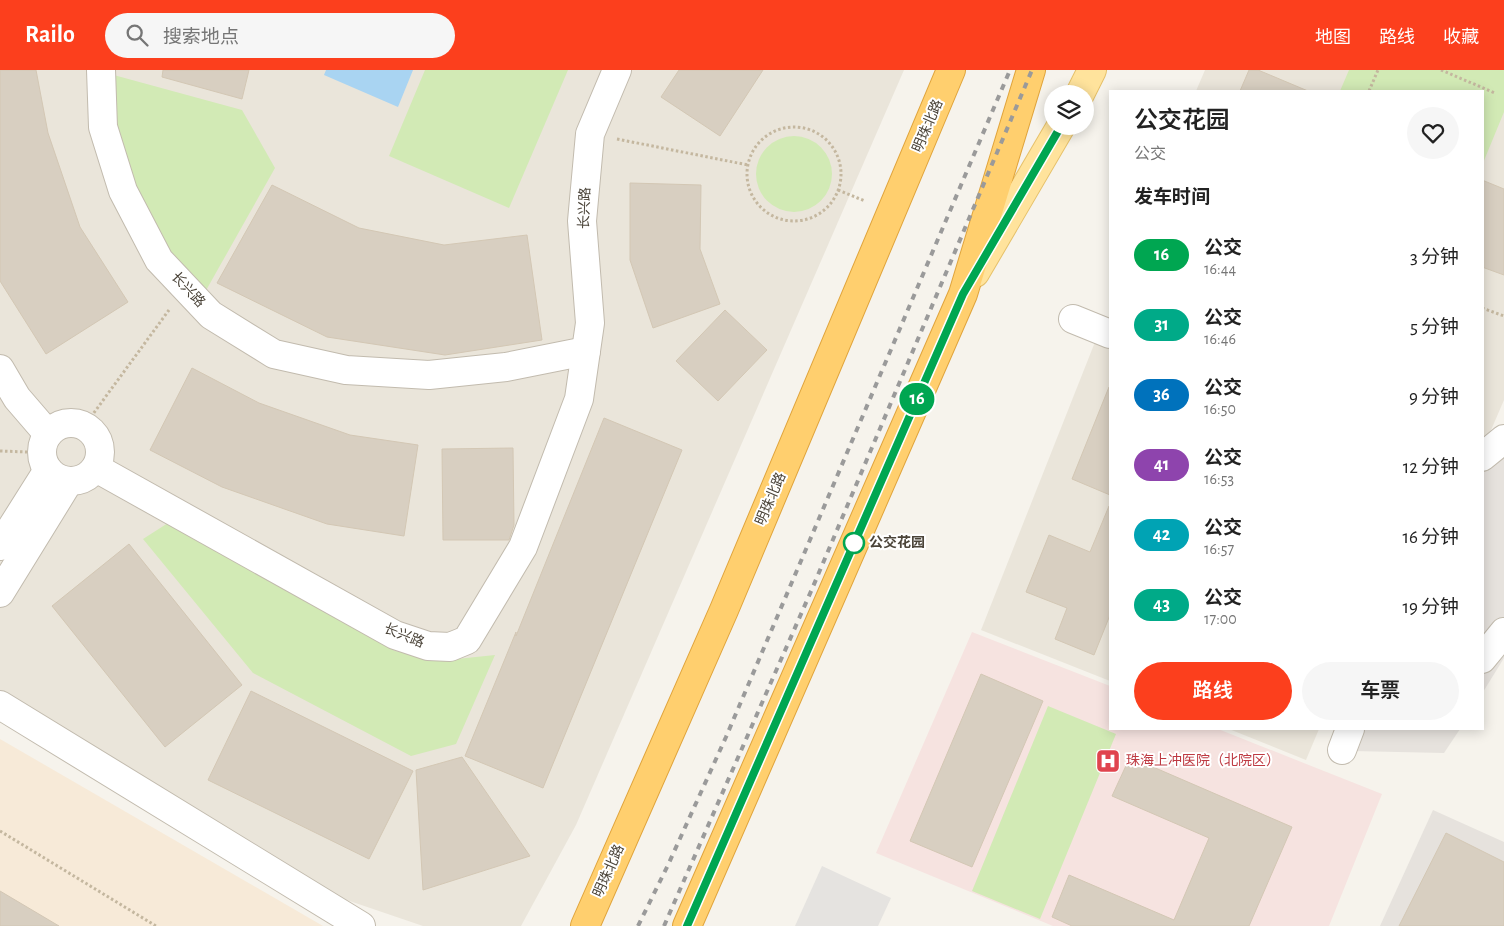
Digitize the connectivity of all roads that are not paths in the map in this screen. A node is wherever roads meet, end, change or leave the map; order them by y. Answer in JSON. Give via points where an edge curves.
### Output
{"nodes":[{"id":1,"x":101,"y":70,"type":"edge"},
{"id":2,"x":617,"y":70,"type":"edge"},
{"id":3,"x":951,"y":70,"type":"edge"},
{"id":4,"x":1031,"y":70,"type":"edge"},
{"id":5,"x":1092,"y":70,"type":"edge"},
{"id":6,"x":1084,"y":85,"type":"edge"},
{"id":7,"x":1056,"y":135,"type":"edge"},
{"id":8,"x":963,"y":294,"type":"junction"},
{"id":9,"x":1073,"y":319,"type":"dead end"},
{"id":10,"x":1109,"y":334,"type":"edge"},
{"id":11,"x":586,"y":352,"type":"junction"},
{"id":12,"x":0,"y":369,"type":"edge"},
{"id":13,"x":1504,"y":439,"type":"edge"},
{"id":14,"x":1484,"y":455,"type":"edge"},
{"id":15,"x":52,"y":459,"type":"junction"},
{"id":16,"x":96,"y":468,"type":"junction"},
{"id":17,"x":0,"y":546,"type":"edge"},
{"id":18,"x":0,"y":593,"type":"edge"},
{"id":19,"x":1504,"y":632,"type":"edge"},
{"id":20,"x":1484,"y":657,"type":"edge"},
{"id":21,"x":0,"y":705,"type":"edge"},
{"id":22,"x":361,"y":926,"type":"edge"},
{"id":23,"x":584,"y":926,"type":"edge"},
{"id":24,"x":687,"y":926,"type":"edge"}],
"edges":[{"from":1,"to":11,"type":"street","name":"长兴路","via":[[103,127],[124,191],[159,260],[211,315],[274,354],[346,370],[429,374],[506,367]]},
{"from":2,"to":11,"type":"street","name":"长兴路","via":[[590,134],[582,221],[590,323]]},
{"from":3,"to":23,"type":"highway","name":"明珠北路","via":[[724,610]]},
{"from":4,"to":8,"type":"highway"},
{"from":5,"to":6,"type":"main road"},
{"from":7,"to":8,"type":"main road"},
{"from":8,"to":24,"type":"highway"},
{"from":9,"to":10,"type":"street"},
{"from":11,"to":16,"type":"street","name":"长兴路","via":[[579,399],[523,547],[467,640],[450,647],[428,646],[395,635]]},
{"from":12,"to":15,"type":"street"},
{"from":13,"to":14,"type":"street"},
{"from":15,"to":16,"type":"street","via":[[82,479]]},
{"from":15,"to":16,"type":"street","via":[[56,427],[75,422],[85,426],[99,440],[101,450]]},
{"from":15,"to":17,"type":"street"},
{"from":15,"to":18,"type":"street"},
{"from":19,"to":20,"type":"street"},
{"from":21,"to":22,"type":"street"}]}
